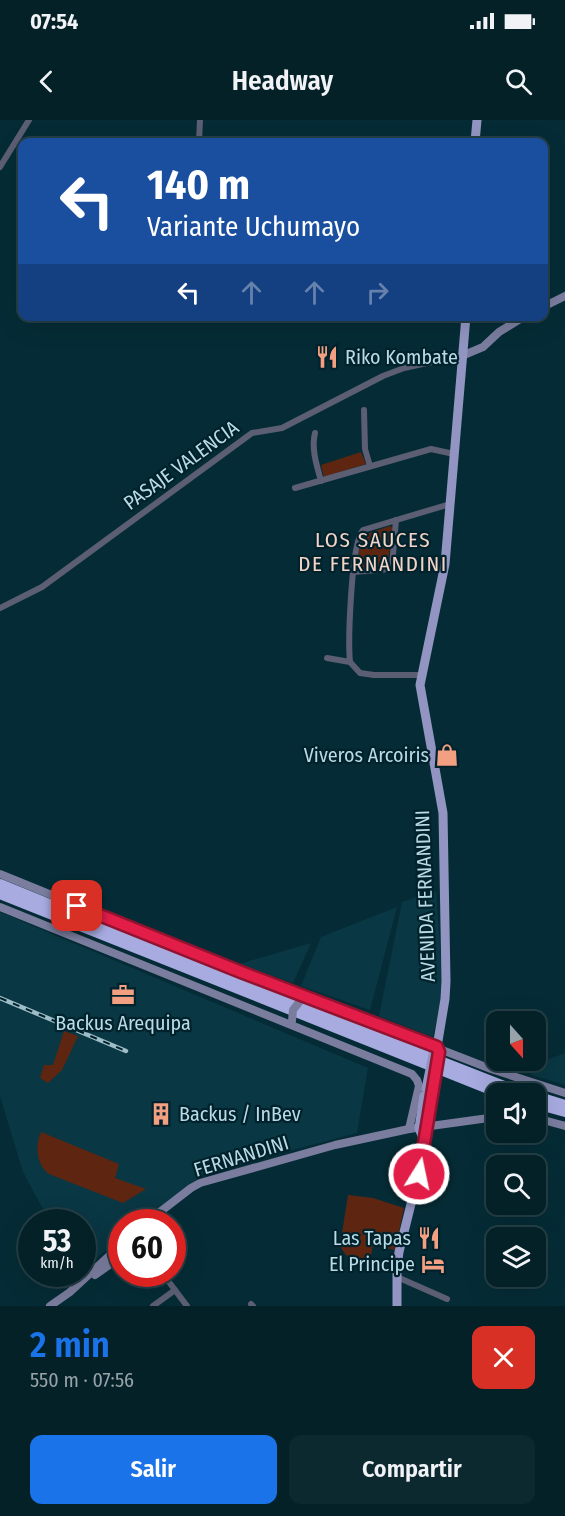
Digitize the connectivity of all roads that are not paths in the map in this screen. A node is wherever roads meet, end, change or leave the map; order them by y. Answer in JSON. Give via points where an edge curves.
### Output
{"nodes":[{"id":1,"x":29,"y":120,"type":"edge"},
{"id":2,"x":200,"y":120,"type":"edge"},
{"id":3,"x":477,"y":120,"type":"edge"},
{"id":4,"x":200,"y":138,"type":"edge"},
{"id":5,"x":476,"y":138,"type":"edge"},
{"id":6,"x":0,"y":167,"type":"edge"},
{"id":7,"x":565,"y":296,"type":"edge"},
{"id":8,"x":548,"y":304,"type":"edge"},
{"id":9,"x":466,"y":321,"type":"edge"},
{"id":10,"x":516,"y":321,"type":"edge"},
{"id":11,"x":464,"y":355,"type":"junction"},
{"id":12,"x":364,"y":410,"type":"dead end"},
{"id":13,"x":315,"y":433,"type":"dead end"},
{"id":14,"x":454,"y":454,"type":"junction"},
{"id":15,"x":370,"y":466,"type":"junction"},
{"id":16,"x":321,"y":481,"type":"junction"},
{"id":17,"x":295,"y":488,"type":"dead end"},
{"id":18,"x":450,"y":504,"type":"junction"},
{"id":19,"x":396,"y":520,"type":"junction"},
{"id":20,"x":353,"y":572,"type":"junction"},
{"id":21,"x":0,"y":608,"type":"edge"},
{"id":22,"x":327,"y":658,"type":"dead end"},
{"id":23,"x":350,"y":662,"type":"junction"},
{"id":24,"x":422,"y":675,"type":"junction"},
{"id":25,"x":0,"y":874,"type":"edge"},
{"id":26,"x":0,"y":884,"type":"edge"},
{"id":27,"x":0,"y":894,"type":"edge"},
{"id":28,"x":0,"y":907,"type":"edge"},
{"id":29,"x":303,"y":999,"type":"junction"},
{"id":30,"x":293,"y":1025,"type":"junction"},
{"id":31,"x":437,"y":1050,"type":"junction"},
{"id":32,"x":496,"y":1083,"type":"edge"},
{"id":33,"x":486,"y":1088,"type":"edge"},
{"id":34,"x":565,"y":1093,"type":"edge"},
{"id":35,"x":546,"y":1099,"type":"edge"},
{"id":36,"x":565,"y":1105,"type":"edge"},
{"id":37,"x":546,"y":1107,"type":"edge"},
{"id":38,"x":565,"y":1112,"type":"edge"},
{"id":39,"x":486,"y":1118,"type":"edge"},
{"id":40,"x":546,"y":1121,"type":"edge"},
{"id":41,"x":565,"y":1126,"type":"edge"},
{"id":42,"x":418,"y":1128,"type":"junction"},
{"id":43,"x":164,"y":1209,"type":"edge"},
{"id":44,"x":108,"y":1257,"type":"edge"},
{"id":45,"x":108,"y":1266,"type":"edge"},
{"id":46,"x":398,"y":1277,"type":"junction"},
{"id":47,"x":173,"y":1287,"type":"edge"},
{"id":48,"x":175,"y":1290,"type":"junction"},
{"id":49,"x":70,"y":1292,"type":"junction"},
{"id":50,"x":447,"y":1299,"type":"dead end"},
{"id":51,"x":50,"y":1306,"type":"edge"},
{"id":52,"x":153,"y":1306,"type":"edge"},
{"id":53,"x":187,"y":1306,"type":"edge"},
{"id":54,"x":397,"y":1306,"type":"edge"}],
"edges":[{"from":1,"to":6,"type":"street"},
{"from":2,"to":4,"type":"street"},
{"from":3,"to":5,"type":"main road"},
{"from":7,"to":8,"type":"main road"},
{"from":9,"to":11,"type":"main road","name":"AVENIDA FERNANDINI"},
{"from":10,"to":11,"type":"main road","via":[[483,347]]},
{"from":11,"to":14,"type":"main road","name":"AVENIDA FERNANDINI"},
{"from":11,"to":21,"type":"street","name":"PASAJE VALENCIA","via":[[383,376],[282,428],[252,433],[42,587]]},
{"from":12,"to":15,"type":"street","via":[[365,449]]},
{"from":13,"to":16,"type":"street"},
{"from":14,"to":15,"type":"street","via":[[431,449]]},
{"from":14,"to":18,"type":"main road","name":"AVENIDA FERNANDINI"},
{"from":15,"to":16,"type":"street"},
{"from":16,"to":17,"type":"street"},
{"from":18,"to":19,"type":"street"},
{"from":18,"to":24,"type":"main road","name":"AVENIDA FERNANDINI","via":[[445,564]]},
{"from":19,"to":20,"type":"street","via":[[360,532]]},
{"from":19,"to":20,"type":"street","via":[[390,569]]},
{"from":20,"to":23,"type":"street"},
{"from":22,"to":23,"type":"street"},
{"from":23,"to":24,"type":"street","via":[[360,673]]},
{"from":24,"to":31,"type":"main road","name":"AVENIDA FERNANDINI","via":[[421,695],[443,813],[446,981]]},
{"from":25,"to":29,"type":"main road"},
{"from":26,"to":32,"type":"highway"},
{"from":27,"to":33,"type":"highway"},
{"from":28,"to":30,"type":"main road"},
{"from":29,"to":30,"type":"main road","bridge":true,"via":[[293,1010]]},
{"from":29,"to":31,"type":"main road"},
{"from":30,"to":42,"type":"main road","via":[[415,1077]]},
{"from":31,"to":34,"type":"main road"},
{"from":31,"to":42,"type":"main road","name":"AVENIDA FERNANDINI","bridge":true},
{"from":35,"to":36,"type":"highway"},
{"from":37,"to":38,"type":"highway"},
{"from":39,"to":42,"type":"main road","name":"FERNANDINI"},
{"from":40,"to":41,"type":"main road"},
{"from":42,"to":43,"type":"main road","name":"FERNANDINI","via":[[335,1145],[200,1183]]},
{"from":42,"to":46,"type":"main road","via":[[424,1143],[399,1252]]},
{"from":44,"to":49,"type":"main road"},
{"from":45,"to":49,"type":"main road"},
{"from":46,"to":50,"type":"street"},
{"from":46,"to":54,"type":"main road"},
{"from":47,"to":48,"type":"street"},
{"from":48,"to":52,"type":"street"},
{"from":48,"to":53,"type":"street"},
{"from":49,"to":51,"type":"main road"}]}
